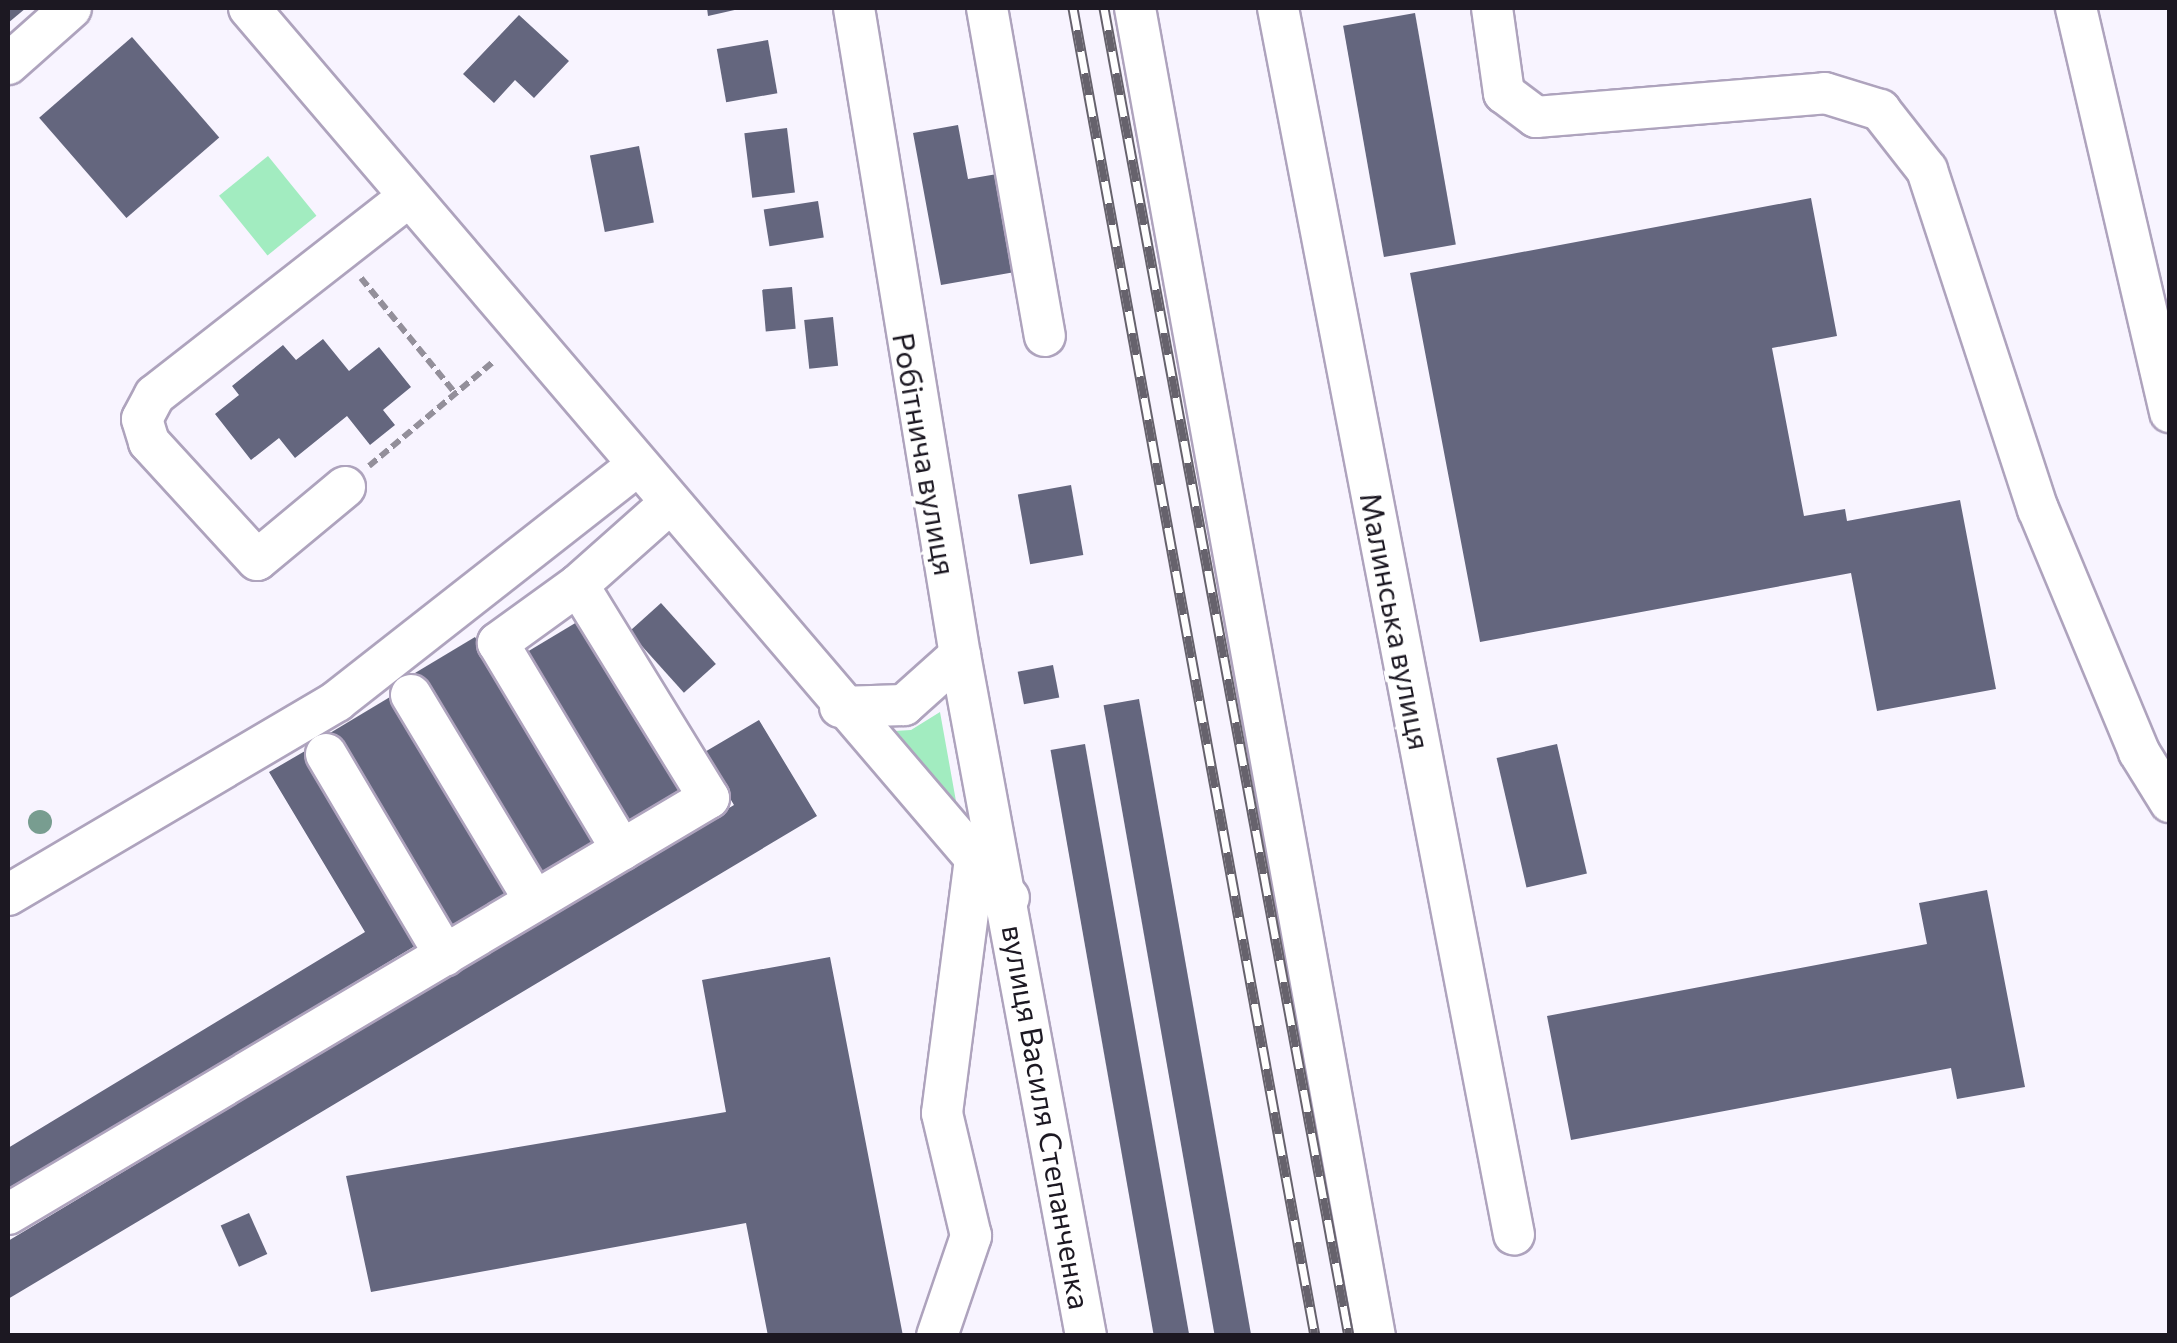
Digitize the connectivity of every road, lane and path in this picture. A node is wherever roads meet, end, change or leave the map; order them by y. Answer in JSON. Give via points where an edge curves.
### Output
{"nodes":[{"id":1,"x":71,"y":8,"type":"edge"},
{"id":2,"x":250,"y":8,"type":"edge"},
{"id":3,"x":854,"y":8,"type":"edge"},
{"id":4,"x":988,"y":8,"type":"edge"},
{"id":5,"x":1135,"y":8,"type":"edge"},
{"id":6,"x":1278,"y":8,"type":"edge"},
{"id":7,"x":1492,"y":8,"type":"edge"},
{"id":8,"x":2076,"y":8,"type":"edge"},
{"id":9,"x":8,"y":64,"type":"edge"},
{"id":10,"x":406,"y":198,"type":"junction"},
{"id":11,"x":339,"y":251,"type":"junction"},
{"id":12,"x":1046,"y":336,"type":"dead end"},
{"id":13,"x":492,"y":362,"type":"dead end"},
{"id":14,"x":455,"y":393,"type":"junction"},
{"id":15,"x":2170,"y":412,"type":"edge"},
{"id":16,"x":635,"y":467,"type":"junction"},
{"id":17,"x":345,"y":487,"type":"joint"},
{"id":18,"x":668,"y":505,"type":"junction"},
{"id":19,"x":578,"y":586,"type":"junction"},
{"id":20,"x":960,"y":656,"type":"junction"},
{"id":21,"x":411,"y":696,"type":"dead end"},
{"id":22,"x":840,"y":706,"type":"junction"},
{"id":23,"x":326,"y":754,"type":"dead end"},
{"id":24,"x":2170,"y":802,"type":"edge"},
{"id":25,"x":622,"y":850,"type":"junction"},
{"id":26,"x":975,"y":860,"type":"junction"},
{"id":27,"x":8,"y":895,"type":"edge"},
{"id":28,"x":1009,"y":898,"type":"junction"},
{"id":29,"x":535,"y":901,"type":"junction"},
{"id":30,"x":445,"y":955,"type":"junction"},
{"id":31,"x":8,"y":1214,"type":"edge"},
{"id":32,"x":1514,"y":1236,"type":"dead end"},
{"id":33,"x":937,"y":1336,"type":"edge"},
{"id":34,"x":1086,"y":1336,"type":"edge"},
{"id":35,"x":1374,"y":1336,"type":"edge"}],
"edges":[{"from":1,"to":9,"type":"street"},
{"from":2,"to":10,"type":"street"},
{"from":3,"to":20,"type":"street","name":"Робітнича вулиця"},
{"from":4,"to":12,"type":"street"},
{"from":5,"to":35,"type":"street"},
{"from":6,"to":32,"type":"street","name":"Малинська вулиця"},
{"from":7,"to":24,"type":"street","via":[[1504,93],[1536,117],[1825,93],[1880,110],[1927,170],[2038,509],[2139,752]]},
{"from":8,"to":15,"type":"street"},
{"from":10,"to":11,"type":"street"},
{"from":10,"to":16,"type":"street"},
{"from":11,"to":14,"type":"path"},
{"from":11,"to":17,"type":"street","via":[[155,395],[142,419],[149,442],[257,560]]},
{"from":13,"to":14,"type":"path"},
{"from":14,"to":17,"type":"path"},
{"from":16,"to":18,"type":"street"},
{"from":16,"to":27,"type":"street","via":[[338,701]]},
{"from":18,"to":19,"type":"street"},
{"from":18,"to":22,"type":"street"},
{"from":19,"to":25,"type":"street","via":[[498,643]]},
{"from":19,"to":25,"type":"street","via":[[709,798]]},
{"from":20,"to":22,"type":"street","via":[[904,704]]},
{"from":20,"to":28,"type":"street","name":"Робітнича вулиця"},
{"from":21,"to":29,"type":"street"},
{"from":22,"to":26,"type":"street"},
{"from":23,"to":30,"type":"street"},
{"from":25,"to":29,"type":"street"},
{"from":26,"to":28,"type":"street"},
{"from":26,"to":33,"type":"street","via":[[942,1113],[971,1236]]},
{"from":28,"to":34,"type":"street","name":"вулиця Василя Степанченка"},
{"from":29,"to":30,"type":"street"},
{"from":30,"to":31,"type":"street"}]}
